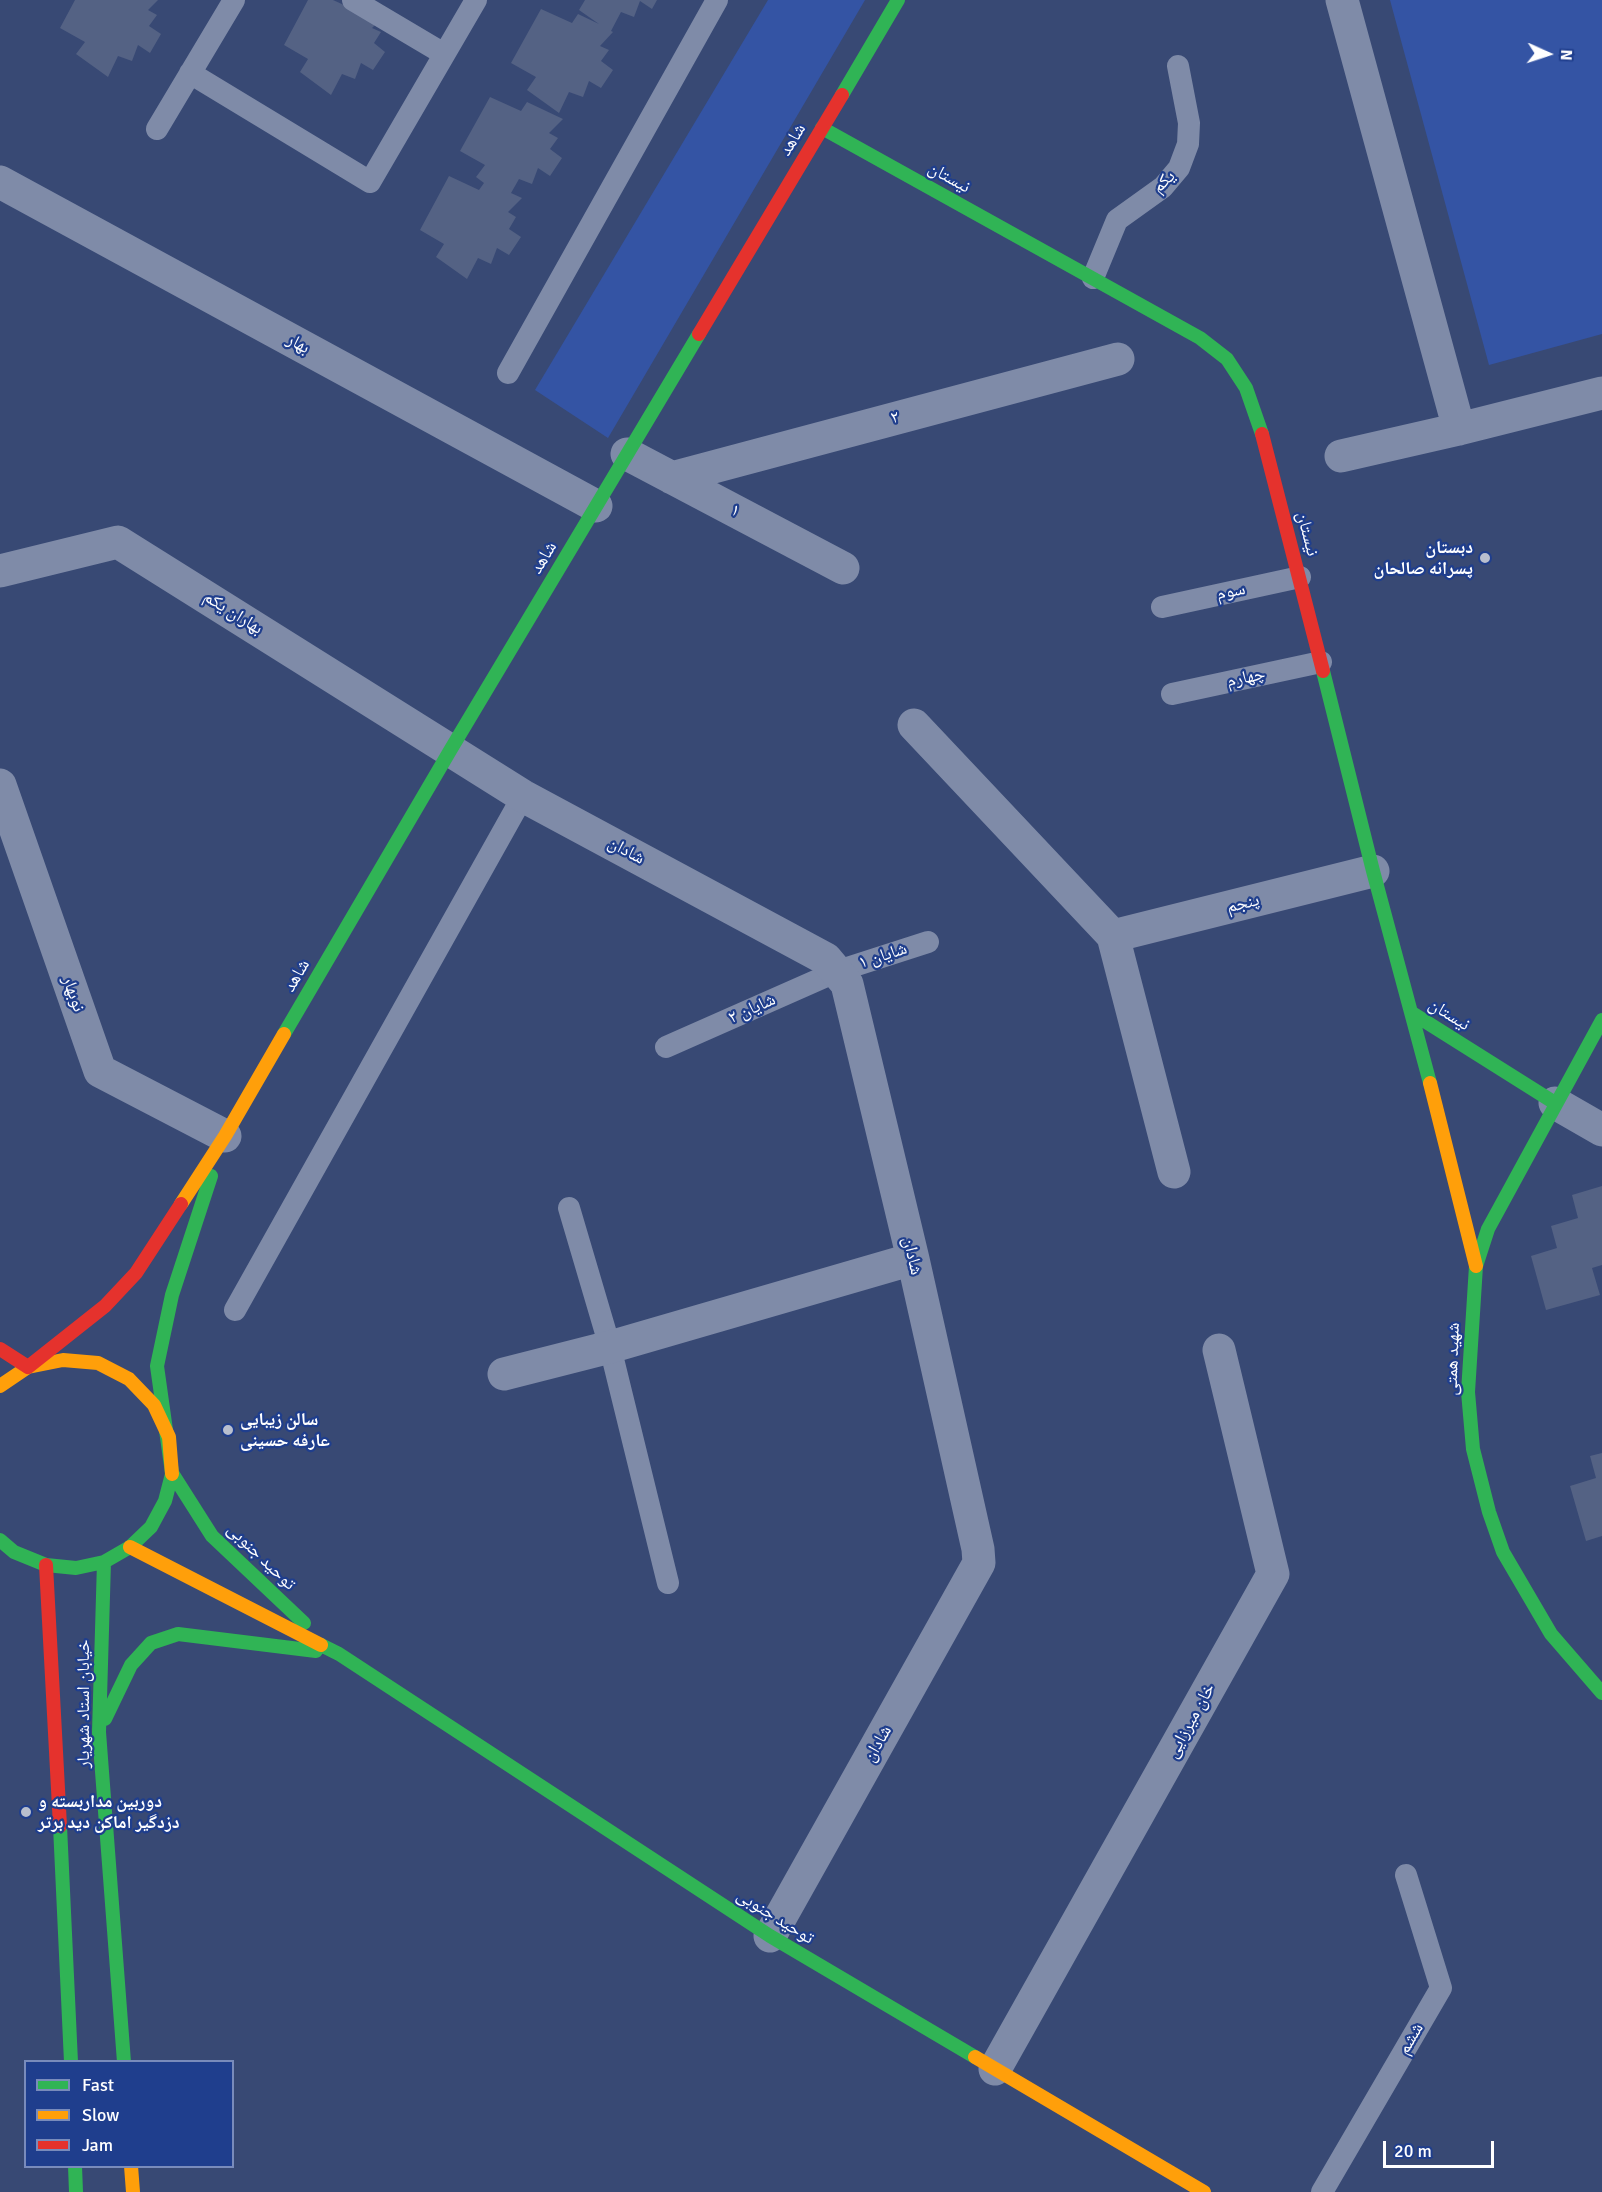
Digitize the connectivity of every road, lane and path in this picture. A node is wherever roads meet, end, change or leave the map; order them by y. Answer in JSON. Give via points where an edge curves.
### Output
{"nodes":[{"id":1,"x":234,"y":0,"type":"edge"},
{"id":2,"x":353,"y":0,"type":"edge"},
{"id":3,"x":476,"y":0,"type":"edge"},
{"id":4,"x":717,"y":0,"type":"edge"},
{"id":5,"x":898,"y":0,"type":"edge"},
{"id":6,"x":1342,"y":0,"type":"edge"},
{"id":7,"x":444,"y":54,"type":"junction"},
{"id":8,"x":1178,"y":66,"type":"dead end"},
{"id":9,"x":190,"y":73,"type":"junction"},
{"id":10,"x":822,"y":128,"type":"junction"},
{"id":11,"x":156,"y":129,"type":"dead end"},
{"id":12,"x":0,"y":182,"type":"edge"},
{"id":13,"x":1093,"y":278,"type":"junction"},
{"id":14,"x":1118,"y":359,"type":"dead end"},
{"id":15,"x":508,"y":373,"type":"dead end"},
{"id":16,"x":1602,"y":393,"type":"edge"},
{"id":17,"x":1459,"y":429,"type":"junction"},
{"id":18,"x":627,"y":454,"type":"junction"},
{"id":19,"x":1341,"y":456,"type":"dead end"},
{"id":20,"x":672,"y":478,"type":"junction"},
{"id":21,"x":596,"y":506,"type":"junction"},
{"id":22,"x":843,"y":568,"type":"dead end"},
{"id":23,"x":0,"y":571,"type":"edge"},
{"id":24,"x":1300,"y":578,"type":"junction"},
{"id":25,"x":1162,"y":607,"type":"dead end"},
{"id":26,"x":1320,"y":662,"type":"junction"},
{"id":27,"x":1172,"y":694,"type":"dead end"},
{"id":28,"x":914,"y":725,"type":"dead end"},
{"id":29,"x":451,"y":749,"type":"junction"},
{"id":30,"x":0,"y":785,"type":"edge"},
{"id":31,"x":523,"y":796,"type":"junction"},
{"id":32,"x":1373,"y":871,"type":"junction"},
{"id":33,"x":1113,"y":936,"type":"junction"},
{"id":34,"x":928,"y":942,"type":"dead end"},
{"id":35,"x":838,"y":971,"type":"junction"},
{"id":36,"x":1413,"y":1013,"type":"junction"},
{"id":37,"x":1602,"y":1020,"type":"edge"},
{"id":38,"x":666,"y":1047,"type":"dead end"},
{"id":39,"x":1555,"y":1102,"type":"junction"},
{"id":40,"x":1602,"y":1130,"type":"edge"},
{"id":41,"x":225,"y":1136,"type":"junction"},
{"id":42,"x":1174,"y":1172,"type":"dead end"},
{"id":43,"x":568,"y":1208,"type":"dead end"},
{"id":44,"x":913,"y":1258,"type":"junction"},
{"id":45,"x":1476,"y":1266,"type":"junction"},
{"id":46,"x":235,"y":1310,"type":"dead end"},
{"id":47,"x":610,"y":1347,"type":"junction"},
{"id":48,"x":0,"y":1349,"type":"edge"},
{"id":49,"x":1219,"y":1350,"type":"dead end"},
{"id":50,"x":28,"y":1367,"type":"junction"},
{"id":51,"x":504,"y":1374,"type":"dead end"},
{"id":52,"x":0,"y":1386,"type":"edge"},
{"id":53,"x":165,"y":1428,"type":"junction"},
{"id":54,"x":172,"y":1473,"type":"junction"},
{"id":55,"x":0,"y":1540,"type":"edge"},
{"id":56,"x":130,"y":1547,"type":"junction"},
{"id":57,"x":104,"y":1562,"type":"junction"},
{"id":58,"x":46,"y":1565,"type":"junction"},
{"id":59,"x":668,"y":1583,"type":"dead end"},
{"id":60,"x":339,"y":1654,"type":"junction"},
{"id":61,"x":1602,"y":1693,"type":"edge"},
{"id":62,"x":99,"y":1732,"type":"junction"},
{"id":63,"x":1406,"y":1875,"type":"dead end"},
{"id":64,"x":770,"y":1936,"type":"junction"},
{"id":65,"x":71,"y":2060,"type":"edge"},
{"id":66,"x":124,"y":2060,"type":"edge"},
{"id":67,"x":995,"y":2069,"type":"junction"},
{"id":68,"x":75,"y":2168,"type":"edge"},
{"id":69,"x":131,"y":2168,"type":"edge"},
{"id":70,"x":76,"y":2192,"type":"edge"},
{"id":71,"x":133,"y":2192,"type":"edge"},
{"id":72,"x":1204,"y":2192,"type":"edge"},
{"id":73,"x":1322,"y":2192,"type":"edge"}],
"edges":[{"from":1,"to":9,"type":"lane"},
{"from":2,"to":7,"type":"lane"},
{"from":3,"to":7,"type":"lane"},
{"from":4,"to":15,"type":"lane"},
{"from":5,"to":10,"type":"street","name":"شاهد"},
{"from":6,"to":17,"type":"street"},
{"from":7,"to":9,"type":"lane","via":[[370,182]]},
{"from":8,"to":13,"type":"lane","name":"یکم","via":[[1190,123],[1188,144],[1179,168],[1163,186],[1118,219]]},
{"from":9,"to":11,"type":"lane"},
{"from":10,"to":13,"type":"street","name":"نيستان"},
{"from":10,"to":18,"type":"street","name":"شاهد"},
{"from":12,"to":21,"type":"street","name":"بهار"},
{"from":13,"to":24,"type":"street","name":"نيستان","via":[[1200,338],[1227,359],[1246,388],[1268,450]]},
{"from":14,"to":20,"type":"street","name":"۲"},
{"from":16,"to":17,"type":"street"},
{"from":17,"to":19,"type":"street"},
{"from":18,"to":20,"type":"street","name":"۱"},
{"from":18,"to":21,"type":"street","name":"شاهد"},
{"from":20,"to":22,"type":"street","name":"۱"},
{"from":21,"to":29,"type":"street","name":"شاهد"},
{"from":23,"to":29,"type":"street","name":"بهاران یکم","via":[[118,542]]},
{"from":24,"to":25,"type":"lane","name":"سوم"},
{"from":24,"to":26,"type":"street","name":"نيستان"},
{"from":26,"to":27,"type":"lane","name":"چهارم"},
{"from":26,"to":32,"type":"street","name":"نيستان"},
{"from":28,"to":33,"type":"street"},
{"from":29,"to":31,"type":"street","name":"شادان"},
{"from":29,"to":41,"type":"street","name":"شاهد"},
{"from":30,"to":41,"type":"street","name":"نوبهار","via":[[100,1071]]},
{"from":31,"to":35,"type":"street","name":"شادان","via":[[826,959]]},
{"from":31,"to":46,"type":"lane"},
{"from":32,"to":33,"type":"street","name":"پنجم"},
{"from":32,"to":36,"type":"street","name":"نيستان"},
{"from":33,"to":42,"type":"street"},
{"from":34,"to":35,"type":"lane","name":"شایان ۱"},
{"from":35,"to":38,"type":"lane","name":"شایان ۲"},
{"from":35,"to":44,"type":"street","name":"شادان","via":[[848,984]]},
{"from":36,"to":39,"type":"street","name":"نيستان"},
{"from":36,"to":45,"type":"street"},
{"from":37,"to":39,"type":"street","name":"شهید همتی"},
{"from":39,"to":40,"type":"street"},
{"from":39,"to":45,"type":"street","name":"شهید همتی","via":[[1488,1229]]},
{"from":41,"to":50,"type":"street","via":[[136,1273],[105,1306]]},
{"from":41,"to":53,"type":"street","via":[[172,1294],[157,1366]]},
{"from":43,"to":47,"type":"lane"},
{"from":44,"to":47,"type":"street"},
{"from":44,"to":64,"type":"street","name":"شادان","via":[[979,1563]]},
{"from":45,"to":61,"type":"street","name":"شهید همتی","via":[[1468,1392],[1473,1449],[1489,1512],[1503,1552],[1525,1593],[1551,1634]]},
{"from":47,"to":51,"type":"street"},
{"from":47,"to":59,"type":"lane"},
{"from":48,"to":50,"type":"street"},
{"from":49,"to":67,"type":"street","name":"خان میرزایی","via":[[1273,1574]]},
{"from":50,"to":52,"type":"street"},
{"from":50,"to":53,"type":"street","via":[[63,1360],[98,1364],[129,1379],[154,1405]]},
{"from":53,"to":54,"type":"street"},
{"from":54,"to":56,"type":"street","via":[[165,1501],[151,1527]]},
{"from":54,"to":60,"type":"street","name":"توحید جنوبی","via":[[212,1536]]},
{"from":55,"to":58,"type":"street","via":[[14,1552]]},
{"from":56,"to":57,"type":"street"},
{"from":56,"to":60,"type":"street","name":"توحید جنوبی"},
{"from":57,"to":58,"type":"street","via":[[75,1568]]},
{"from":57,"to":62,"type":"street","name":"خیابان استاد شهریار"},
{"from":58,"to":65,"type":"street","name":"خیابان استاد شهریار"},
{"from":60,"to":62,"type":"street","via":[[178,1634],[151,1643],[131,1665]]},
{"from":60,"to":64,"type":"street","name":"توحید جنوبی"},
{"from":62,"to":66,"type":"street","name":"خیابان استاد شهریار"},
{"from":63,"to":73,"type":"lane","name":"ششم","via":[[1441,1988]]},
{"from":64,"to":67,"type":"street","name":"توحید جنوبی"},
{"from":67,"to":72,"type":"street","name":"توحید جنوبی"},
{"from":68,"to":70,"type":"street"},
{"from":69,"to":71,"type":"street"}]}
